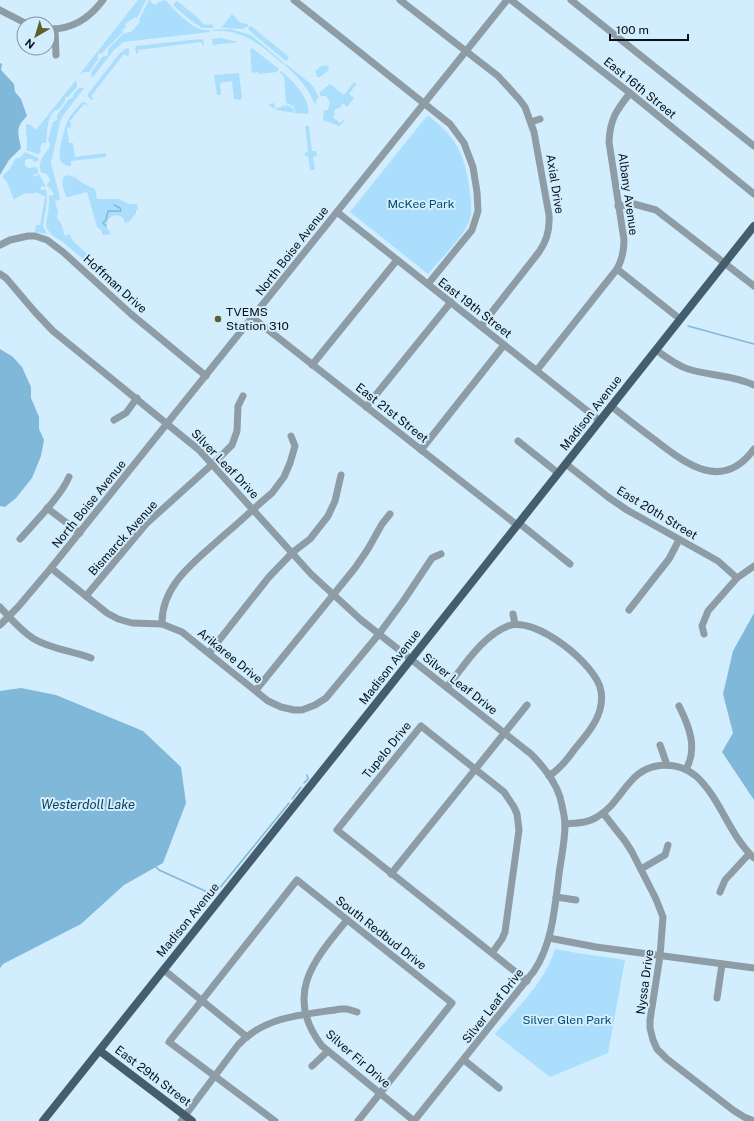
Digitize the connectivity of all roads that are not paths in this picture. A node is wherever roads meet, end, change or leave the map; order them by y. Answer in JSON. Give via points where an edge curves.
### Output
{"nodes":[{"id":1,"x":104,"y":0,"type":"edge"},
{"id":2,"x":294,"y":0,"type":"edge"},
{"id":3,"x":400,"y":0,"type":"edge"},
{"id":4,"x":507,"y":0,"type":"edge"},
{"id":5,"x":512,"y":0,"type":"edge"},
{"id":6,"x":570,"y":0,"type":"edge"},
{"id":7,"x":0,"y":10,"type":"edge"},
{"id":8,"x":16,"y":18,"type":"edge"},
{"id":9,"x":56,"y":29,"type":"edge"},
{"id":10,"x":465,"y":52,"type":"junction"},
{"id":11,"x":630,"y":93,"type":"junction"},
{"id":12,"x":424,"y":103,"type":"junction"},
{"id":13,"x":540,"y":119,"type":"dead end"},
{"id":14,"x":531,"y":122,"type":"junction"},
{"id":15,"x":754,"y":146,"type":"edge"},
{"id":16,"x":754,"y":194,"type":"edge"},
{"id":17,"x":618,"y":206,"type":"junction"},
{"id":18,"x":337,"y":212,"type":"junction"},
{"id":19,"x":754,"y":226,"type":"edge"},
{"id":20,"x":0,"y":245,"type":"edge"},
{"id":21,"x":397,"y":260,"type":"junction"},
{"id":22,"x":724,"y":263,"type":"junction"},
{"id":23,"x":617,"y":269,"type":"junction"},
{"id":24,"x":0,"y":274,"type":"edge"},
{"id":25,"x":428,"y":284,"type":"junction"},
{"id":26,"x":754,"y":286,"type":"edge"},
{"id":27,"x":451,"y":302,"type":"junction"},
{"id":28,"x":253,"y":318,"type":"junction"},
{"id":29,"x":680,"y":319,"type":"junction"},
{"id":30,"x":481,"y":326,"type":"junction"},
{"id":31,"x":504,"y":345,"type":"junction"},
{"id":32,"x":656,"y":350,"type":"junction"},
{"id":33,"x":312,"y":364,"type":"junction"},
{"id":34,"x":537,"y":370,"type":"junction"},
{"id":35,"x":206,"y":376,"type":"junction"},
{"id":36,"x":754,"y":384,"type":"edge"},
{"id":37,"x":243,"y":396,"type":"dead end"},
{"id":38,"x":137,"y":398,"type":"junction"},
{"id":39,"x":611,"y":406,"type":"junction"},
{"id":40,"x":366,"y":407,"type":"junction"},
{"id":41,"x":114,"y":420,"type":"dead end"},
{"id":42,"x":600,"y":420,"type":"junction"},
{"id":43,"x":168,"y":424,"type":"junction"},
{"id":44,"x":291,"y":436,"type":"dead end"},
{"id":45,"x":518,"y":441,"type":"dead end"},
{"id":46,"x":754,"y":449,"type":"edge"},
{"id":47,"x":422,"y":450,"type":"junction"},
{"id":48,"x":213,"y":464,"type":"junction"},
{"id":49,"x":566,"y":464,"type":"junction"},
{"id":50,"x":558,"y":473,"type":"junction"},
{"id":51,"x":341,"y":475,"type":"dead end"},
{"id":52,"x":69,"y":477,"type":"dead end"},
{"id":53,"x":47,"y":508,"type":"junction"},
{"id":54,"x":253,"y":509,"type":"junction"},
{"id":55,"x":390,"y":514,"type":"dead end"},
{"id":56,"x":518,"y":524,"type":"junction"},
{"id":57,"x":80,"y":533,"type":"junction"},
{"id":58,"x":20,"y":538,"type":"dead end"},
{"id":59,"x":680,"y":540,"type":"junction"},
{"id":60,"x":293,"y":552,"type":"junction"},
{"id":61,"x":441,"y":554,"type":"dead end"},
{"id":62,"x":570,"y":564,"type":"dead end"},
{"id":63,"x":754,"y":566,"type":"edge"},
{"id":64,"x":51,"y":568,"type":"junction"},
{"id":65,"x":737,"y":578,"type":"junction"},
{"id":66,"x":333,"y":594,"type":"junction"},
{"id":67,"x":86,"y":596,"type":"junction"},
{"id":68,"x":0,"y":607,"type":"edge"},
{"id":69,"x":629,"y":610,"type":"dead end"},
{"id":70,"x":513,"y":614,"type":"dead end"},
{"id":71,"x":9,"y":617,"type":"junction"},
{"id":72,"x":162,"y":624,"type":"junction"},
{"id":73,"x":515,"y":624,"type":"junction"},
{"id":74,"x":0,"y":625,"type":"edge"},
{"id":75,"x":379,"y":634,"type":"junction"},
{"id":76,"x":704,"y":634,"type":"dead end"},
{"id":77,"x":209,"y":653,"type":"junction"},
{"id":78,"x":91,"y":658,"type":"dead end"},
{"id":79,"x":411,"y":660,"type":"junction"},
{"id":80,"x":447,"y":687,"type":"junction"},
{"id":81,"x":256,"y":690,"type":"junction"},
{"id":82,"x":527,"y":705,"type":"dead end"},
{"id":83,"x":679,"y":706,"type":"dead end"},
{"id":84,"x":504,"y":733,"type":"junction"},
{"id":85,"x":660,"y":745,"type":"dead end"},
{"id":86,"x":667,"y":765,"type":"junction"},
{"id":87,"x":475,"y":769,"type":"junction"},
{"id":88,"x":686,"y":769,"type":"junction"},
{"id":89,"x":549,"y":776,"type":"junction"},
{"id":90,"x":603,"y":813,"type":"junction"},
{"id":91,"x":565,"y":824,"type":"junction"},
{"id":92,"x":668,"y":845,"type":"dead end"},
{"id":93,"x":752,"y":856,"type":"edge"},
{"id":94,"x":641,"y":869,"type":"junction"},
{"id":95,"x":391,"y":874,"type":"junction"},
{"id":96,"x":720,"y":892,"type":"dead end"},
{"id":97,"x":556,"y":897,"type":"junction"},
{"id":98,"x":576,"y":900,"type":"dead end"},
{"id":99,"x":347,"y":920,"type":"junction"},
{"id":100,"x":549,"y":938,"type":"junction"},
{"id":101,"x":492,"y":953,"type":"junction"},
{"id":102,"x":660,"y":956,"type":"junction"},
{"id":103,"x":722,"y":964,"type":"junction"},
{"id":104,"x":754,"y":968,"type":"edge"},
{"id":105,"x":164,"y":970,"type":"junction"},
{"id":106,"x":527,"y":981,"type":"junction"},
{"id":107,"x":717,"y":998,"type":"dead end"},
{"id":108,"x":201,"y":1000,"type":"junction"},
{"id":109,"x":357,"y":1012,"type":"dead end"},
{"id":110,"x":306,"y":1015,"type":"junction"},
{"id":111,"x":246,"y":1037,"type":"junction"},
{"id":112,"x":100,"y":1051,"type":"junction"},
{"id":113,"x":328,"y":1051,"type":"junction"},
{"id":114,"x":464,"y":1060,"type":"junction"},
{"id":115,"x":312,"y":1066,"type":"dead end"},
{"id":116,"x":215,"y":1076,"type":"junction"},
{"id":117,"x":499,"y":1088,"type":"dead end"},
{"id":118,"x":380,"y":1094,"type":"junction"},
{"id":119,"x":186,"y":1119,"type":"edge"},
{"id":120,"x":43,"y":1121,"type":"edge"},
{"id":121,"x":275,"y":1121,"type":"edge"},
{"id":122,"x":358,"y":1121,"type":"edge"},
{"id":123,"x":414,"y":1121,"type":"edge"},
{"id":124,"x":754,"y":1121,"type":"edge"}],
"edges":[{"from":1,"to":9,"type":"street","via":[[92,14],[80,22]]},
{"from":2,"to":12,"type":"street"},
{"from":3,"to":10,"type":"street","name":"Axial Drive"},
{"from":4,"to":10,"type":"street","name":"North Boise Avenue"},
{"from":5,"to":11,"type":"street","name":"East 16th Street"},
{"from":6,"to":15,"type":"street"},
{"from":7,"to":8,"type":"street"},
{"from":10,"to":12,"type":"street","name":"North Boise Avenue"},
{"from":10,"to":14,"type":"street","name":"Axial Drive","via":[[506,84],[525,107]]},
{"from":11,"to":16,"type":"street","name":"East 16th Street"},
{"from":11,"to":17,"type":"street","name":"Albany Avenue","via":[[615,114],[610,131],[609,142]]},
{"from":12,"to":18,"type":"street","name":"North Boise Avenue"},
{"from":12,"to":25,"type":"street","via":[[450,124],[464,143],[473,167],[478,203],[477,217],[472,230]]},
{"from":13,"to":14,"type":"street"},
{"from":14,"to":30,"type":"street","name":"Axial Drive","via":[[549,214],[548,235],[544,246]]},
{"from":17,"to":22,"type":"street","via":[[634,204],[656,210]]},
{"from":17,"to":23,"type":"street","name":"Albany Avenue","via":[[624,246]]},
{"from":18,"to":21,"type":"street","name":"East 19th Street"},
{"from":18,"to":28,"type":"street","name":"North Boise Avenue"},
{"from":19,"to":22,"type":"main road","name":"Madison Avenue"},
{"from":20,"to":35,"type":"street","name":"Hoffman Drive","via":[[28,236],[47,240]]},
{"from":21,"to":25,"type":"street","name":"East 19th Street"},
{"from":21,"to":33,"type":"street"},
{"from":22,"to":26,"type":"street"},
{"from":22,"to":29,"type":"main road","name":"Madison Avenue"},
{"from":23,"to":29,"type":"street"},
{"from":23,"to":34,"type":"street","name":"Albany Avenue"},
{"from":24,"to":38,"type":"street","name":"Silver Leaf Drive","via":[[53,331]]},
{"from":25,"to":27,"type":"street","name":"East 19th Street"},
{"from":27,"to":30,"type":"street","name":"East 19th Street"},
{"from":27,"to":40,"type":"street"},
{"from":28,"to":33,"type":"street","name":"East 21st Street"},
{"from":28,"to":35,"type":"street","name":"North Boise Avenue"},
{"from":29,"to":32,"type":"main road","name":"Madison Avenue"},
{"from":30,"to":31,"type":"street","name":"East 19th Street"},
{"from":31,"to":34,"type":"street","name":"East 19th Street"},
{"from":31,"to":47,"type":"street"},
{"from":32,"to":36,"type":"street","via":[[673,362],[690,369]]},
{"from":32,"to":39,"type":"main road","name":"Madison Avenue"},
{"from":33,"to":40,"type":"street","name":"East 21st Street"},
{"from":34,"to":42,"type":"street","name":"East 19th Street"},
{"from":35,"to":43,"type":"street","name":"North Boise Avenue"},
{"from":37,"to":48,"type":"street","name":"Bismarck Avenue","via":[[238,406],[238,426],[234,441]]},
{"from":38,"to":41,"type":"street","via":[[126,413]]},
{"from":38,"to":43,"type":"street","name":"Silver Leaf Drive"},
{"from":39,"to":42,"type":"main road","name":"Madison Avenue"},
{"from":39,"to":46,"type":"street","via":[[670,452],[699,469],[718,472],[732,468],[744,461]]},
{"from":40,"to":47,"type":"street","name":"East 21st Street"},
{"from":42,"to":49,"type":"main road","name":"Madison Avenue"},
{"from":43,"to":48,"type":"street","name":"Silver Leaf Drive"},
{"from":43,"to":57,"type":"street","name":"North Boise Avenue"},
{"from":44,"to":54,"type":"street","via":[[295,446],[288,471],[272,493]]},
{"from":45,"to":50,"type":"street"},
{"from":47,"to":56,"type":"street","name":"East 21st Street"},
{"from":48,"to":54,"type":"street","name":"Silver Leaf Drive"},
{"from":48,"to":67,"type":"street","name":"Bismarck Avenue","via":[[146,524]]},
{"from":49,"to":50,"type":"main road","name":"Madison Avenue"},
{"from":49,"to":59,"type":"street","name":"East 20th Street","via":[[608,497]]},
{"from":50,"to":56,"type":"main road","name":"Madison Avenue"},
{"from":51,"to":60,"type":"street","via":[[335,501],[328,516],[310,539]]},
{"from":52,"to":53,"type":"street"},
{"from":53,"to":57,"type":"street"},
{"from":53,"to":58,"type":"street"},
{"from":54,"to":60,"type":"street","name":"Silver Leaf Drive"},
{"from":54,"to":72,"type":"street","via":[[182,574],[168,596]]},
{"from":55,"to":66,"type":"street","via":[[355,568]]},
{"from":56,"to":62,"type":"street","name":"East 21st Street"},
{"from":56,"to":79,"type":"main road","name":"Madison Avenue"},
{"from":57,"to":64,"type":"street","name":"North Boise Avenue"},
{"from":59,"to":65,"type":"street","name":"East 20th Street","via":[[722,564]]},
{"from":59,"to":69,"type":"street","via":[[669,559]]},
{"from":60,"to":66,"type":"street","name":"Silver Leaf Drive","via":[[311,574]]},
{"from":60,"to":77,"type":"street","via":[[269,577]]},
{"from":61,"to":75,"type":"street","name":"Arikaree Drive","via":[[432,558]]},
{"from":63,"to":65,"type":"street"},
{"from":64,"to":67,"type":"street","name":"Arikaree Drive"},
{"from":64,"to":71,"type":"street","name":"North Boise Avenue"},
{"from":65,"to":76,"type":"street","via":[[708,612],[702,626]]},
{"from":66,"to":75,"type":"street","name":"Silver Leaf Drive"},
{"from":66,"to":81,"type":"street"},
{"from":67,"to":72,"type":"street","name":"Arikaree Drive","via":[[107,613],[122,620]]},
{"from":68,"to":71,"type":"street"},
{"from":70,"to":73,"type":"street"},
{"from":71,"to":74,"type":"street","name":"North Boise Avenue"},
{"from":71,"to":78,"type":"street","via":[[35,640]]},
{"from":72,"to":77,"type":"street","name":"Arikaree Drive","via":[[182,632]]},
{"from":73,"to":80,"type":"street","via":[[497,631],[486,639]]},
{"from":73,"to":89,"type":"street","via":[[538,630],[559,642],[586,665],[597,679],[601,692],[600,711],[591,730],[561,766]]},
{"from":75,"to":79,"type":"street","name":"Silver Leaf Drive"},
{"from":75,"to":81,"type":"street","name":"Arikaree Drive","via":[[330,695],[302,713],[276,705]]},
{"from":77,"to":81,"type":"street","name":"Arikaree Drive"},
{"from":79,"to":80,"type":"street","name":"Silver Leaf Drive"},
{"from":79,"to":105,"type":"main road","name":"Madison Avenue"},
{"from":80,"to":84,"type":"street","name":"Silver Leaf Drive"},
{"from":82,"to":84,"type":"street"},
{"from":83,"to":88,"type":"street","via":[[692,741],[691,756]]},
{"from":84,"to":87,"type":"street"},
{"from":84,"to":89,"type":"street","name":"Silver Leaf Drive","via":[[531,754]]},
{"from":85,"to":86,"type":"street"},
{"from":86,"to":88,"type":"street"},
{"from":86,"to":90,"type":"street","via":[[653,766],[639,773],[630,780]]},
{"from":87,"to":95,"type":"street"},
{"from":87,"to":95,"type":"street","name":"Tupelo Drive","via":[[421,726],[337,830]]},
{"from":87,"to":101,"type":"street","name":"Tupelo Drive","via":[[504,792],[514,807],[519,830],[505,932]]},
{"from":88,"to":93,"type":"street","via":[[702,782],[742,845]]},
{"from":89,"to":91,"type":"street","name":"Silver Leaf Drive","via":[[560,797]]},
{"from":90,"to":91,"type":"street","via":[[585,822]]},
{"from":90,"to":94,"type":"street","name":"Nyssa Drive","via":[[625,841]]},
{"from":91,"to":97,"type":"street","name":"Silver Leaf Drive"},
{"from":92,"to":94,"type":"street","via":[[665,855]]},
{"from":93,"to":96,"type":"street","via":[[725,880]]},
{"from":94,"to":102,"type":"street","name":"Nyssa Drive","via":[[663,917]]},
{"from":95,"to":101,"type":"street","name":"Tupelo Drive"},
{"from":97,"to":98,"type":"street"},
{"from":97,"to":100,"type":"street","name":"Silver Leaf Drive"},
{"from":99,"to":108,"type":"street","name":"South Redbud Drive","via":[[297,880]]},
{"from":99,"to":110,"type":"street","name":"Silver Fir Drive","via":[[319,955],[309,973],[305,987]]},
{"from":99,"to":118,"type":"street","name":"South Redbud Drive","via":[[452,1003]]},
{"from":100,"to":102,"type":"street"},
{"from":100,"to":106,"type":"street","name":"Silver Leaf Drive","via":[[538,966]]},
{"from":101,"to":106,"type":"street","name":"Tupelo Drive"},
{"from":102,"to":103,"type":"street"},
{"from":102,"to":124,"type":"street","name":"Nyssa Drive","via":[[650,1028],[655,1045],[666,1059],[733,1110]]},
{"from":103,"to":104,"type":"street"},
{"from":103,"to":107,"type":"street"},
{"from":105,"to":108,"type":"street"},
{"from":105,"to":112,"type":"main road","name":"Madison Avenue"},
{"from":106,"to":114,"type":"street","name":"Silver Leaf Drive"},
{"from":108,"to":111,"type":"street"},
{"from":108,"to":116,"type":"street","via":[[169,1042]]},
{"from":109,"to":110,"type":"street","via":[[341,1009]]},
{"from":110,"to":111,"type":"street","via":[[269,1022]]},
{"from":110,"to":113,"type":"street","name":"Silver Fir Drive","via":[[318,1041]]},
{"from":111,"to":116,"type":"street"},
{"from":112,"to":119,"type":"main road","name":"East 29th Street"},
{"from":112,"to":120,"type":"main road","name":"Madison Avenue"},
{"from":113,"to":115,"type":"street"},
{"from":113,"to":118,"type":"street","name":"Silver Fir Drive"},
{"from":114,"to":117,"type":"street"},
{"from":114,"to":123,"type":"street","name":"Silver Leaf Drive"},
{"from":116,"to":119,"type":"street"},
{"from":116,"to":121,"type":"street"},
{"from":118,"to":122,"type":"street"},
{"from":118,"to":123,"type":"street","name":"Silver Fir Drive"}]}
